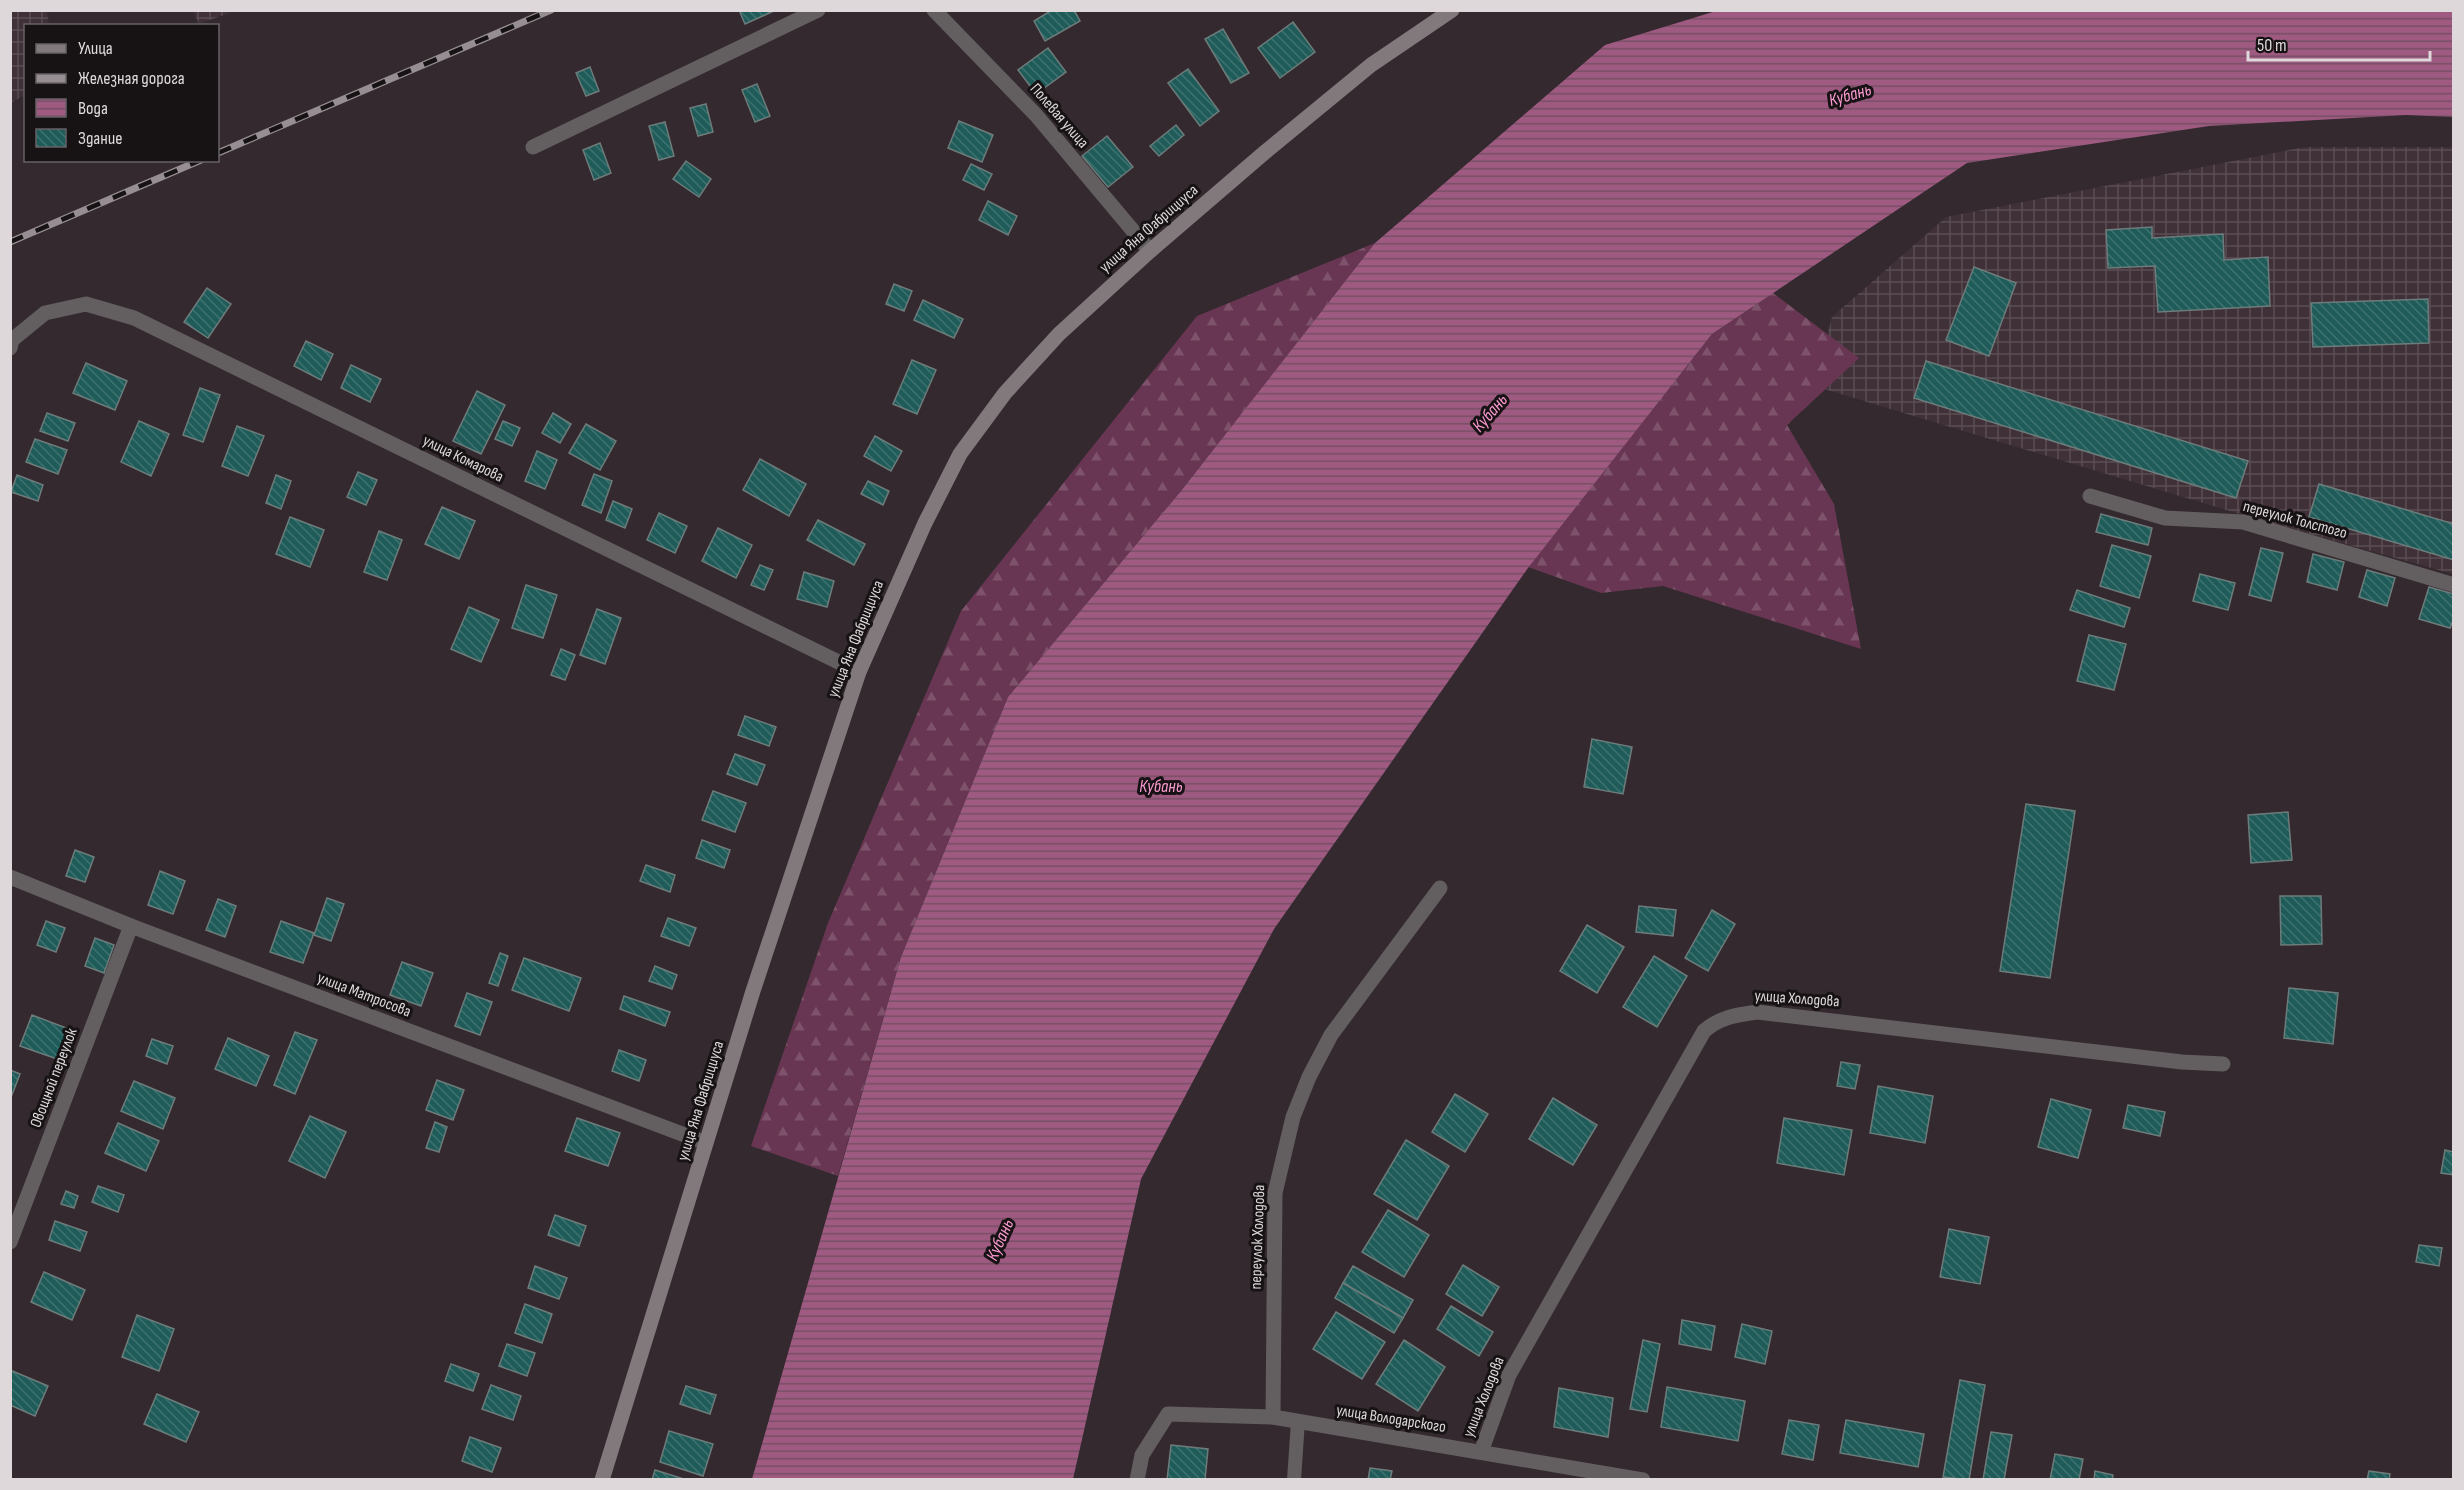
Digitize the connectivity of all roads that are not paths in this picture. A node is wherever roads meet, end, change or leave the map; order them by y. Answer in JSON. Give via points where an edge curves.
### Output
{"nodes":[{"id":1,"x":818,"y":10,"type":"edge"},
{"id":2,"x":934,"y":10,"type":"edge"},
{"id":3,"x":1452,"y":10,"type":"edge"},
{"id":4,"x":533,"y":147,"type":"dead end"},
{"id":5,"x":1150,"y":251,"type":"junction"},
{"id":6,"x":10,"y":348,"type":"edge"},
{"id":7,"x":2090,"y":496,"type":"dead end"},
{"id":8,"x":2454,"y":585,"type":"edge"},
{"id":9,"x":859,"y":672,"type":"junction"},
{"id":10,"x":10,"y":877,"type":"edge"},
{"id":11,"x":1440,"y":888,"type":"dead end"},
{"id":12,"x":131,"y":926,"type":"junction"},
{"id":13,"x":2223,"y":1064,"type":"dead end"},
{"id":14,"x":706,"y":1143,"type":"junction"},
{"id":15,"x":10,"y":1242,"type":"edge"},
{"id":16,"x":1274,"y":1418,"type":"junction"},
{"id":17,"x":1298,"y":1421,"type":"junction"},
{"id":18,"x":1481,"y":1452,"type":"junction"},
{"id":19,"x":1609,"y":1477,"type":"edge"},
{"id":20,"x":602,"y":1479,"type":"edge"},
{"id":21,"x":1137,"y":1479,"type":"edge"},
{"id":22,"x":1294,"y":1479,"type":"edge"},
{"id":23,"x":1643,"y":1479,"type":"edge"}],
"edges":[{"from":1,"to":4,"type":"street"},
{"from":2,"to":5,"type":"street","name":"Полевая улица","via":[[1036,115]]},
{"from":3,"to":5,"type":"street","name":"улица Яна Фабрициуса","via":[[1371,65]]},
{"from":5,"to":9,"type":"street","name":"улица Яна Фабрициуса","via":[[1059,334],[1005,393],[960,454]]},
{"from":6,"to":9,"type":"street","name":"улица Комарова","via":[[12,340],[45,313],[86,304],[134,318]]},
{"from":7,"to":8,"type":"street","name":"переулок Толстого","via":[[2165,518],[2243,522]]},
{"from":9,"to":14,"type":"street","name":"улица Яна Фабрициуса"},
{"from":10,"to":12,"type":"street","name":"улица Матросова"},
{"from":11,"to":16,"type":"street","name":"переулок Холодова","via":[[1331,1035],[1293,1118],[1275,1193]]},
{"from":12,"to":14,"type":"street","name":"улица Матросова"},
{"from":12,"to":15,"type":"street","name":"Овощной переулок"},
{"from":13,"to":18,"type":"street","name":"улица Холодова","via":[[1757,1012],[1728,1016],[1713,1023],[1704,1031],[1509,1375]]},
{"from":14,"to":20,"type":"street","name":"улица Яна Фабрициуса"},
{"from":16,"to":17,"type":"street","name":"улица Володарского"},
{"from":16,"to":21,"type":"street","name":"улица Володарского","via":[[1168,1413],[1142,1455]]},
{"from":17,"to":18,"type":"street","name":"улица Володарского"},
{"from":17,"to":22,"type":"lane"},
{"from":18,"to":19,"type":"street","name":"улица Володарского"},
{"from":19,"to":23,"type":"street","name":"улица Володарского"}]}
